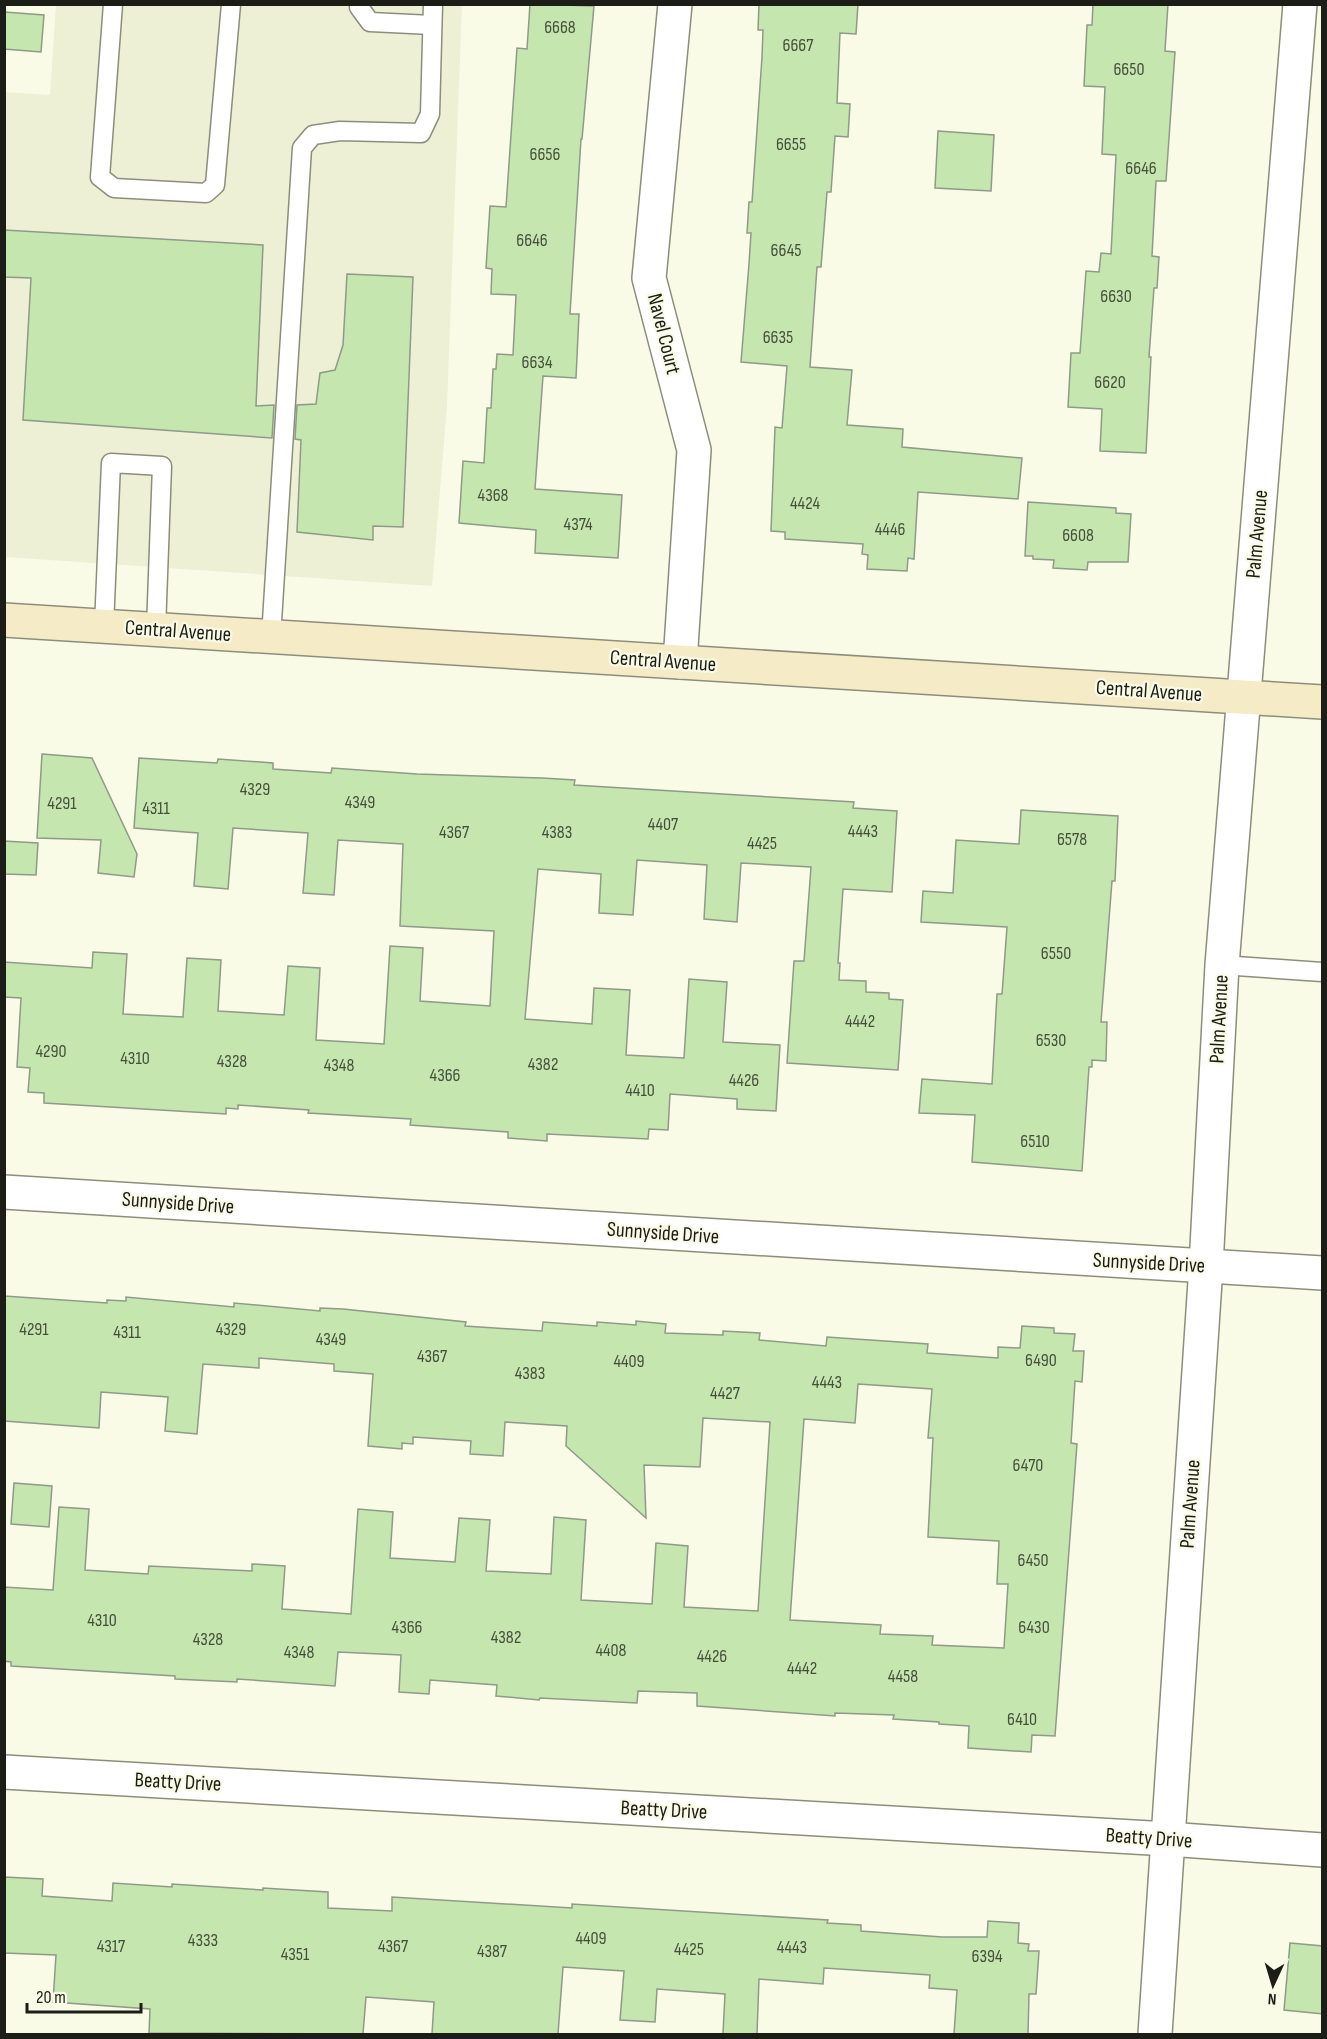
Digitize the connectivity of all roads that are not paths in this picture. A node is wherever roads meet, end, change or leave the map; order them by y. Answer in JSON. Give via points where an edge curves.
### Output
{"nodes":[{"id":1,"x":113,"y":4,"type":"edge"},
{"id":2,"x":231,"y":4,"type":"edge"},
{"id":3,"x":359,"y":4,"type":"edge"},
{"id":4,"x":433,"y":4,"type":"edge"},
{"id":5,"x":675,"y":4,"type":"edge"},
{"id":6,"x":1300,"y":4,"type":"edge"},
{"id":7,"x":432,"y":25,"type":"junction"},
{"id":8,"x":4,"y":620,"type":"edge"},
{"id":9,"x":104,"y":626,"type":"junction"},
{"id":10,"x":156,"y":630,"type":"junction"},
{"id":11,"x":271,"y":637,"type":"junction"},
{"id":12,"x":680,"y":662,"type":"junction"},
{"id":13,"x":1244,"y":697,"type":"junction"},
{"id":14,"x":1323,"y":702,"type":"edge"},
{"id":15,"x":1222,"y":964,"type":"junction"},
{"id":16,"x":1323,"y":972,"type":"edge"},
{"id":17,"x":4,"y":1192,"type":"edge"},
{"id":18,"x":1206,"y":1266,"type":"junction"},
{"id":19,"x":1323,"y":1273,"type":"edge"},
{"id":20,"x":4,"y":1772,"type":"edge"},
{"id":21,"x":1168,"y":1839,"type":"junction"},
{"id":22,"x":1323,"y":1850,"type":"edge"},
{"id":23,"x":1155,"y":2034,"type":"edge"}],
"edges":[{"from":1,"to":2,"type":"lane","via":[[100,177],[114,188],[206,193],[215,185]]},
{"from":3,"to":7,"type":"lane","via":[[370,22]]},
{"from":4,"to":7,"type":"lane"},
{"from":5,"to":12,"type":"street","name":"Navel Court","via":[[649,278],[694,450]]},
{"from":6,"to":13,"type":"street","name":"Palm Avenue"},
{"from":7,"to":11,"type":"lane","via":[[430,114],[421,133],[340,131],[313,135],[302,148]]},
{"from":8,"to":9,"type":"main road","name":"Central Avenue"},
{"from":9,"to":10,"type":"main road","name":"Central Avenue"},
{"from":9,"to":10,"type":"lane","via":[[111,463],[162,466]]},
{"from":10,"to":11,"type":"main road","name":"Central Avenue"},
{"from":11,"to":12,"type":"main road","name":"Central Avenue"},
{"from":12,"to":13,"type":"main road","name":"Central Avenue"},
{"from":13,"to":14,"type":"main road","name":"Central Avenue"},
{"from":13,"to":15,"type":"street","name":"Palm Avenue"},
{"from":15,"to":16,"type":"lane"},
{"from":15,"to":18,"type":"street","name":"Palm Avenue"},
{"from":17,"to":18,"type":"street","name":"Sunnyside Drive"},
{"from":18,"to":19,"type":"street","name":"Sunnyside Drive"},
{"from":18,"to":21,"type":"street","name":"Palm Avenue"},
{"from":20,"to":21,"type":"street","name":"Beatty Drive"},
{"from":21,"to":22,"type":"street","name":"Beatty Drive"},
{"from":21,"to":23,"type":"street","name":"Palm Avenue"}]}
